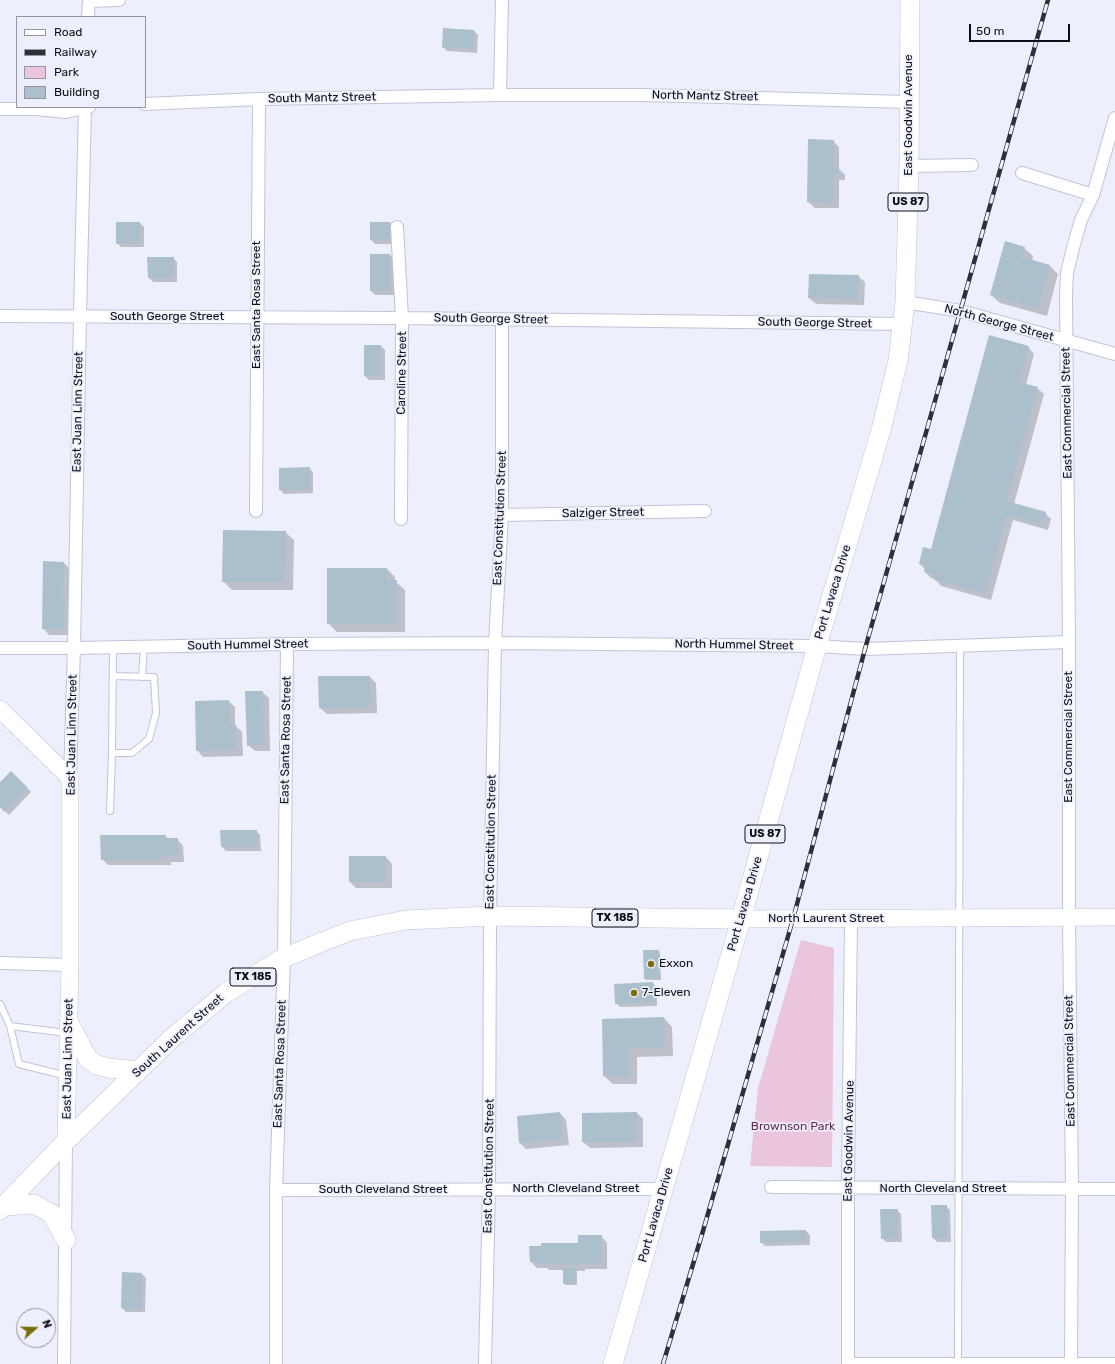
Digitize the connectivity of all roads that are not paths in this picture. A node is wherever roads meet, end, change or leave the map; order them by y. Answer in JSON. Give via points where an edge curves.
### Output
{"nodes":[{"id":1,"x":89,"y":0,"type":"edge"},
{"id":2,"x":119,"y":0,"type":"edge"},
{"id":3,"x":502,"y":0,"type":"edge"},
{"id":4,"x":910,"y":0,"type":"edge"},
{"id":5,"x":88,"y":16,"type":"edge"},
{"id":6,"x":500,"y":95,"type":"junction"},
{"id":7,"x":258,"y":99,"type":"junction"},
{"id":8,"x":909,"y":102,"type":"junction"},
{"id":9,"x":146,"y":104,"type":"edge"},
{"id":10,"x":81,"y":108,"type":"edge"},
{"id":11,"x":85,"y":108,"type":"edge"},
{"id":12,"x":0,"y":109,"type":"edge"},
{"id":13,"x":1115,"y":118,"type":"edge"},
{"id":14,"x":972,"y":165,"type":"dead end"},
{"id":15,"x":909,"y":166,"type":"junction"},
{"id":16,"x":1022,"y":173,"type":"dead end"},
{"id":17,"x":1093,"y":195,"type":"junction"},
{"id":18,"x":397,"y":226,"type":"dead end"},
{"id":19,"x":905,"y":302,"type":"junction"},
{"id":20,"x":0,"y":316,"type":"edge"},
{"id":21,"x":80,"y":316,"type":"junction"},
{"id":22,"x":256,"y":318,"type":"junction"},
{"id":23,"x":402,"y":318,"type":"junction"},
{"id":24,"x":502,"y":320,"type":"junction"},
{"id":25,"x":903,"y":324,"type":"junction"},
{"id":26,"x":1066,"y":341,"type":"junction"},
{"id":27,"x":1115,"y":354,"type":"edge"},
{"id":28,"x":256,"y":511,"type":"dead end"},
{"id":29,"x":705,"y":511,"type":"dead end"},
{"id":30,"x":502,"y":515,"type":"junction"},
{"id":31,"x":401,"y":519,"type":"dead end"},
{"id":32,"x":1069,"y":642,"type":"junction"},
{"id":33,"x":495,"y":643,"type":"junction"},
{"id":34,"x":287,"y":644,"type":"junction"},
{"id":35,"x":817,"y":646,"type":"junction"},
{"id":36,"x":960,"y":646,"type":"junction"},
{"id":37,"x":113,"y":647,"type":"junction"},
{"id":38,"x":144,"y":647,"type":"junction"},
{"id":39,"x":0,"y":648,"type":"edge"},
{"id":40,"x":74,"y":648,"type":"junction"},
{"id":41,"x":113,"y":676,"type":"junction"},
{"id":42,"x":142,"y":676,"type":"junction"},
{"id":43,"x":0,"y":709,"type":"edge"},
{"id":44,"x":112,"y":753,"type":"junction"},
{"id":45,"x":70,"y":778,"type":"junction"},
{"id":46,"x":110,"y":810,"type":"dead end"},
{"id":47,"x":490,"y":916,"type":"junction"},
{"id":48,"x":1115,"y":917,"type":"edge"},
{"id":49,"x":851,"y":918,"type":"junction"},
{"id":50,"x":959,"y":918,"type":"junction"},
{"id":51,"x":1069,"y":918,"type":"junction"},
{"id":52,"x":741,"y":919,"type":"junction"},
{"id":53,"x":284,"y":958,"type":"junction"},
{"id":54,"x":0,"y":963,"type":"edge"},
{"id":55,"x":70,"y":965,"type":"junction"},
{"id":56,"x":0,"y":1004,"type":"edge"},
{"id":57,"x":10,"y":1026,"type":"junction"},
{"id":58,"x":69,"y":1028,"type":"junction"},
{"id":59,"x":138,"y":1071,"type":"junction"},
{"id":60,"x":68,"y":1076,"type":"junction"},
{"id":61,"x":66,"y":1140,"type":"junction"},
{"id":62,"x":771,"y":1187,"type":"dead end"},
{"id":63,"x":664,"y":1188,"type":"junction"},
{"id":64,"x":848,"y":1188,"type":"junction"},
{"id":65,"x":958,"y":1189,"type":"junction"},
{"id":66,"x":1072,"y":1189,"type":"junction"},
{"id":67,"x":1115,"y":1189,"type":"edge"},
{"id":68,"x":276,"y":1190,"type":"junction"},
{"id":69,"x":489,"y":1190,"type":"junction"},
{"id":70,"x":2,"y":1208,"type":"edge"},
{"id":71,"x":66,"y":1240,"type":"junction"},
{"id":72,"x":958,"y":1361,"type":"junction"},
{"id":73,"x":1115,"y":1361,"type":"edge"},
{"id":74,"x":848,"y":1363,"type":"edge"},
{"id":75,"x":1071,"y":1363,"type":"edge"},
{"id":76,"x":64,"y":1364,"type":"edge"},
{"id":77,"x":276,"y":1364,"type":"edge"},
{"id":78,"x":485,"y":1364,"type":"edge"},
{"id":79,"x":613,"y":1364,"type":"edge"}],
"edges":[{"from":1,"to":2,"type":"street"},
{"from":1,"to":5,"type":"street"},
{"from":3,"to":6,"type":"street"},
{"from":4,"to":8,"type":"main road","name":"East Goodwin Avenue","number":"US 87"},
{"from":6,"to":7,"type":"street","name":"South Mantz Street"},
{"from":6,"to":8,"type":"street","name":"North Mantz Street","via":[[644,95]]},
{"from":7,"to":9,"type":"street","name":"South Mantz Street"},
{"from":7,"to":22,"type":"street","name":"East Santa Rosa Street"},
{"from":8,"to":15,"type":"main road","name":"East Goodwin Avenue","number":"US 87"},
{"from":10,"to":12,"type":"street","via":[[66,112]]},
{"from":11,"to":21,"type":"street","name":"East Juan Linn Street"},
{"from":13,"to":17,"type":"street","name":"East Commercial Street"},
{"from":14,"to":15,"type":"street"},
{"from":15,"to":19,"type":"main road","name":"East Goodwin Avenue","number":"US 87"},
{"from":16,"to":17,"type":"street"},
{"from":17,"to":26,"type":"street","name":"East Commercial Street","via":[[1081,220],[1067,273]]},
{"from":18,"to":23,"type":"street","name":"Caroline Street"},
{"from":19,"to":25,"type":"main road","name":"Port Lavaca Drive","number":"US 87"},
{"from":19,"to":26,"type":"street","name":"North George Street","via":[[961,311]]},
{"from":20,"to":21,"type":"street","name":"South George Street"},
{"from":21,"to":22,"type":"street","name":"South George Street"},
{"from":21,"to":40,"type":"street","name":"East Juan Linn Street"},
{"from":22,"to":23,"type":"street","name":"South George Street"},
{"from":22,"to":28,"type":"street","name":"East Santa Rosa Street"},
{"from":23,"to":24,"type":"street","name":"South George Street"},
{"from":23,"to":31,"type":"street","name":"Caroline Street"},
{"from":24,"to":25,"type":"street","name":"South George Street"},
{"from":24,"to":30,"type":"street","name":"East Constitution Street"},
{"from":25,"to":35,"type":"main road","name":"Port Lavaca Drive","number":"US 87","via":[[898,361],[881,430]]},
{"from":26,"to":27,"type":"street","name":"North George Street"},
{"from":26,"to":32,"type":"street","name":"East Commercial Street"},
{"from":29,"to":30,"type":"street","name":"Salziger Street"},
{"from":30,"to":33,"type":"street","name":"East Constitution Street"},
{"from":32,"to":36,"type":"street","name":"North Hummel Street"},
{"from":32,"to":51,"type":"street","name":"East Commercial Street"},
{"from":33,"to":34,"type":"street","name":"South Hummel Street"},
{"from":33,"to":35,"type":"street","name":"North Hummel Street"},
{"from":33,"to":47,"type":"street","name":"East Constitution Street"},
{"from":34,"to":38,"type":"street","name":"South Hummel Street"},
{"from":34,"to":53,"type":"street","name":"East Santa Rosa Street"},
{"from":35,"to":36,"type":"street","name":"North Hummel Street","via":[[865,649]]},
{"from":35,"to":52,"type":"main road","name":"Port Lavaca Drive","number":"US 87"},
{"from":36,"to":50,"type":"lane"},
{"from":37,"to":38,"type":"street","name":"South Hummel Street"},
{"from":37,"to":40,"type":"street","name":"South Hummel Street"},
{"from":37,"to":41,"type":"lane"},
{"from":38,"to":42,"type":"lane"},
{"from":39,"to":40,"type":"street","name":"South Hummel Street"},
{"from":40,"to":45,"type":"street","name":"East Juan Linn Street"},
{"from":41,"to":42,"type":"lane"},
{"from":41,"to":44,"type":"lane"},
{"from":42,"to":44,"type":"lane","via":[[154,677],[156,713],[149,739],[132,753]]},
{"from":43,"to":45,"type":"street"},
{"from":44,"to":46,"type":"lane"},
{"from":45,"to":55,"type":"street","name":"East Juan Linn Street"},
{"from":47,"to":52,"type":"main road","name":"North Laurent Street","number":"TX 185"},
{"from":47,"to":53,"type":"main road","name":"South Laurent Street","number":"TX 185","via":[[406,920],[350,932]]},
{"from":47,"to":69,"type":"street","name":"East Constitution Street"},
{"from":48,"to":51,"type":"street","name":"North Laurent Street","number":"TX 185"},
{"from":49,"to":50,"type":"street","name":"North Laurent Street","number":"TX 185"},
{"from":49,"to":52,"type":"street","name":"North Laurent Street","number":"TX 185"},
{"from":49,"to":64,"type":"street","name":"East Goodwin Avenue"},
{"from":50,"to":51,"type":"street","name":"North Laurent Street","number":"TX 185"},
{"from":50,"to":65,"type":"lane"},
{"from":51,"to":66,"type":"street","name":"East Commercial Street"},
{"from":52,"to":63,"type":"main road","name":"Port Lavaca Drive","number":"US 87"},
{"from":53,"to":59,"type":"main road","name":"South Laurent Street","number":"TX 185","via":[[227,992],[172,1038]]},
{"from":53,"to":68,"type":"street","name":"East Santa Rosa Street"},
{"from":54,"to":55,"type":"street"},
{"from":55,"to":58,"type":"street","name":"East Juan Linn Street"},
{"from":56,"to":57,"type":"lane"},
{"from":57,"to":58,"type":"lane"},
{"from":57,"to":60,"type":"lane","via":[[20,1064]]},
{"from":58,"to":59,"type":"main road","via":[[88,1059],[97,1065]]},
{"from":58,"to":60,"type":"street","name":"East Juan Linn Street"},
{"from":59,"to":61,"type":"main road","name":"South Laurent Street","number":"TX 185"},
{"from":60,"to":61,"type":"street","name":"East Juan Linn Street"},
{"from":61,"to":70,"type":"main road","name":"South Laurent Street","number":"TX 185"},
{"from":61,"to":71,"type":"street","name":"East Juan Linn Street"},
{"from":62,"to":64,"type":"street","name":"North Cleveland Street"},
{"from":63,"to":69,"type":"street","name":"North Cleveland Street"},
{"from":63,"to":79,"type":"main road","name":"Port Lavaca Drive","number":"US 87"},
{"from":64,"to":65,"type":"street","name":"North Cleveland Street"},
{"from":64,"to":74,"type":"street","name":"East Goodwin Avenue"},
{"from":65,"to":66,"type":"street","name":"North Cleveland Street"},
{"from":65,"to":72,"type":"lane"},
{"from":66,"to":67,"type":"street","name":"North Cleveland Street"},
{"from":66,"to":75,"type":"street","name":"East Commercial Street"},
{"from":68,"to":69,"type":"street","name":"South Cleveland Street"},
{"from":68,"to":77,"type":"street","name":"East Santa Rosa Street"},
{"from":69,"to":78,"type":"street","name":"East Constitution Street"},
{"from":70,"to":71,"type":"main road","via":[[34,1204],[52,1214]]},
{"from":71,"to":76,"type":"street","name":"East Juan Linn Street"},
{"from":72,"to":74,"type":"lane"},
{"from":72,"to":75,"type":"lane"},
{"from":73,"to":75,"type":"lane"}]}
